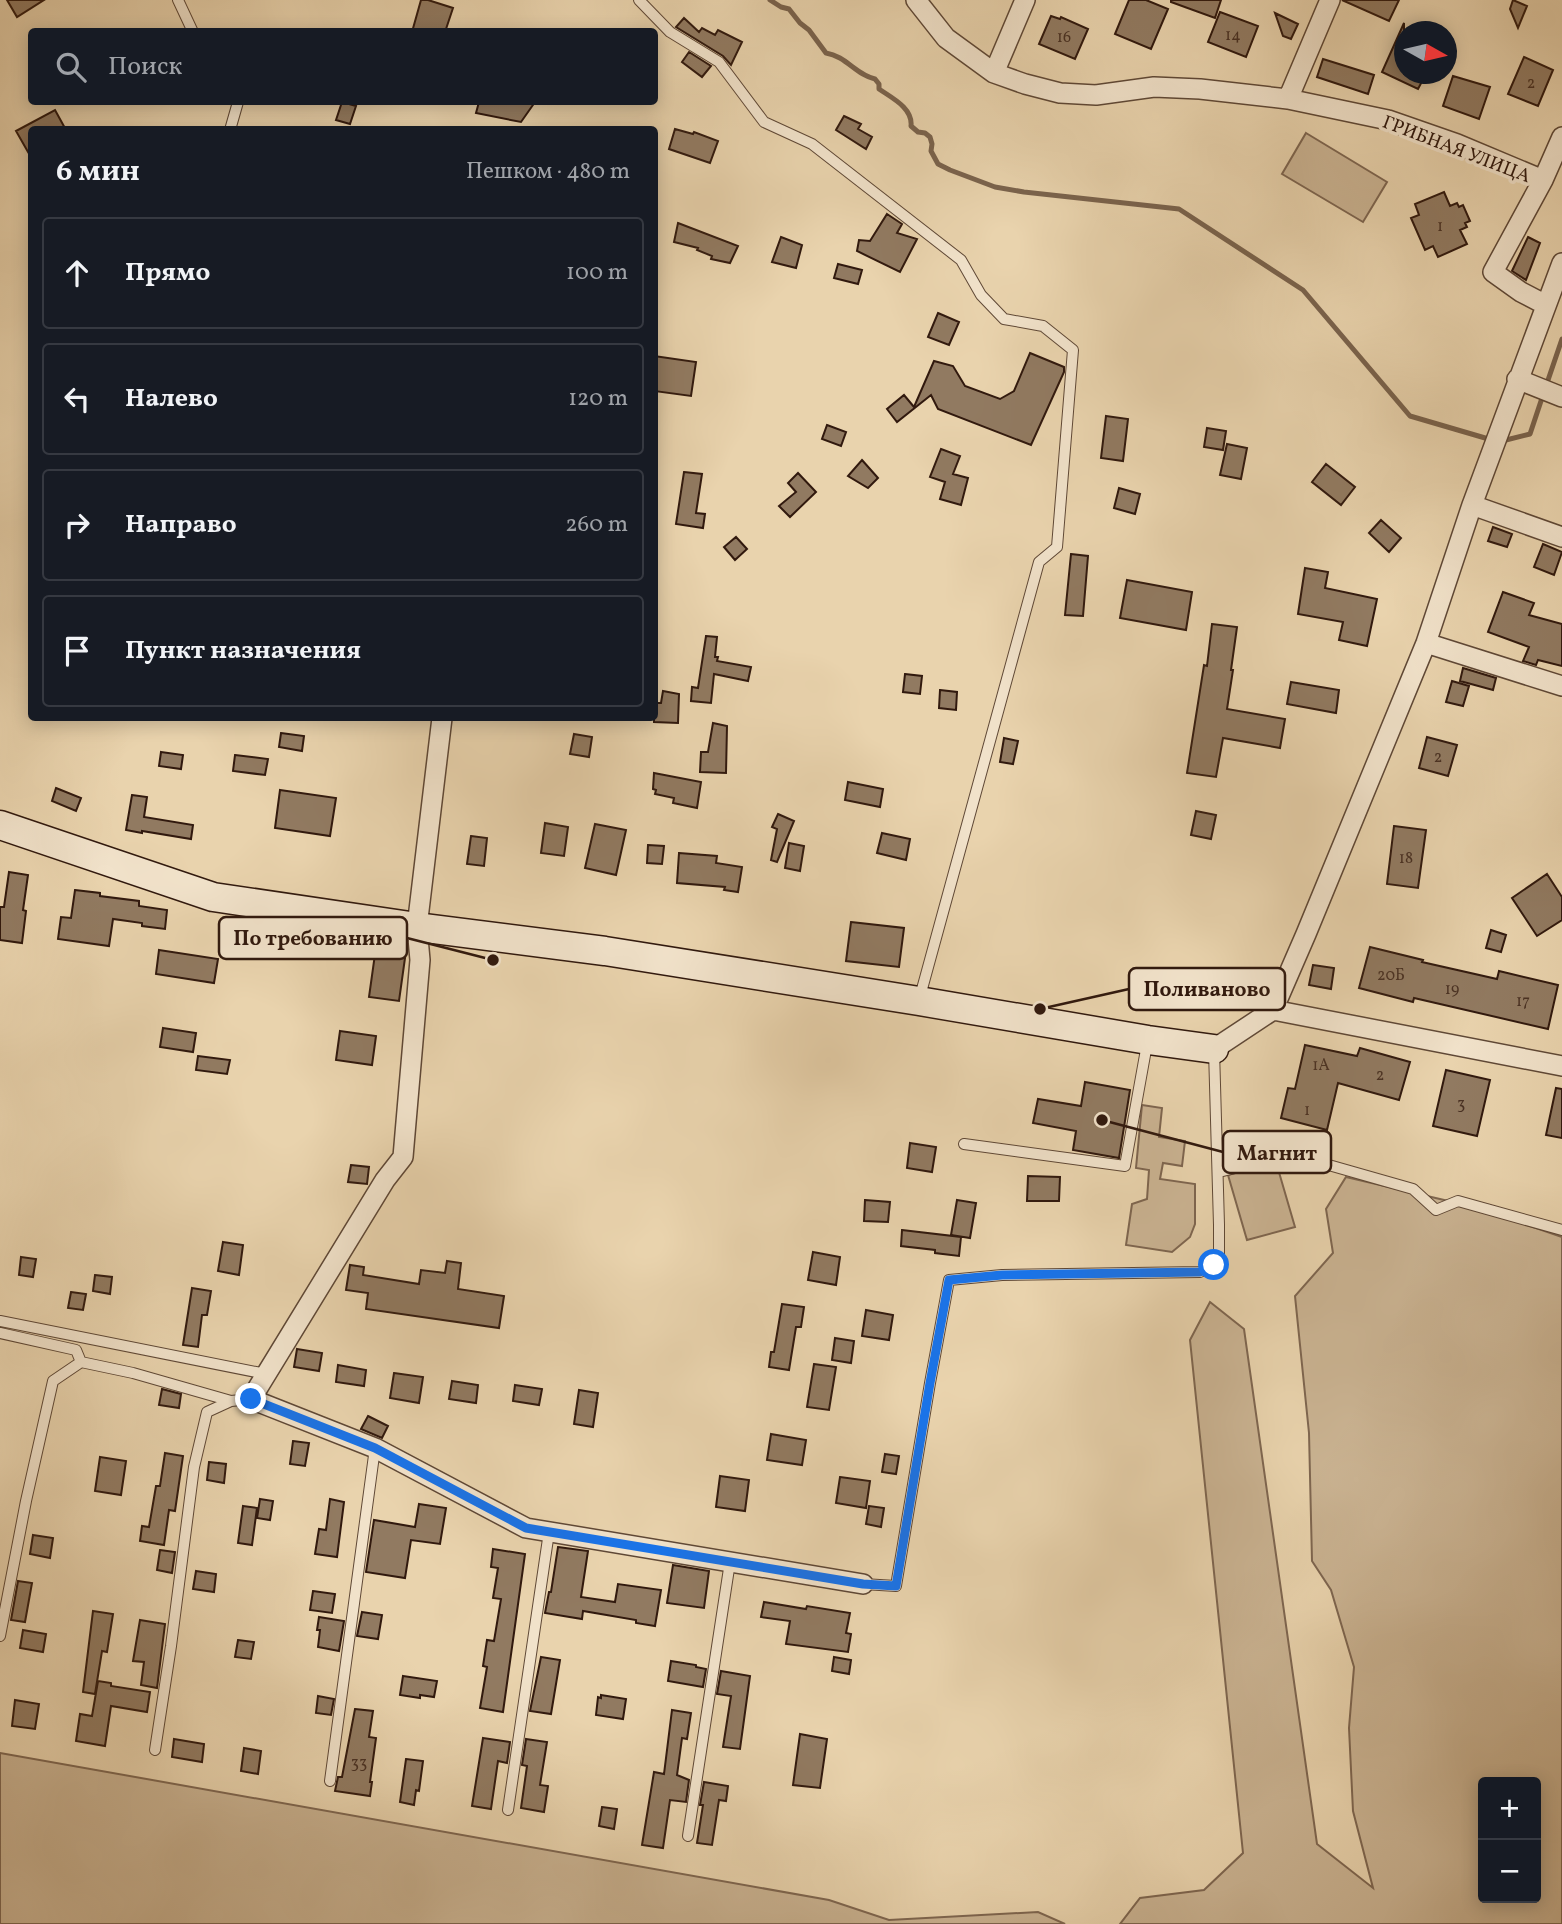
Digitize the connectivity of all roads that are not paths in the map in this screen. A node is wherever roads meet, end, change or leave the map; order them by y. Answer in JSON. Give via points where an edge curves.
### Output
{"nodes":[{"id":1,"x":178,"y":0,"type":"edge"},
{"id":2,"x":639,"y":0,"type":"edge"},
{"id":3,"x":916,"y":0,"type":"edge"},
{"id":4,"x":1025,"y":0,"type":"edge"},
{"id":5,"x":1330,"y":0,"type":"edge"},
{"id":6,"x":191,"y":28,"type":"edge"},
{"id":7,"x":993,"y":73,"type":"junction"},
{"id":8,"x":1288,"y":99,"type":"junction"},
{"id":9,"x":237,"y":105,"type":"edge"},
{"id":10,"x":231,"y":126,"type":"edge"},
{"id":11,"x":1562,"y":137,"type":"edge"},
{"id":12,"x":1543,"y":180,"type":"junction"},
{"id":13,"x":1561,"y":269,"type":"edge"},
{"id":14,"x":1546,"y":305,"type":"junction"},
{"id":15,"x":1517,"y":379,"type":"junction"},
{"id":16,"x":1562,"y":397,"type":"edge"},
{"id":17,"x":1472,"y":505,"type":"junction"},
{"id":18,"x":1562,"y":537,"type":"edge"},
{"id":19,"x":1426,"y":643,"type":"junction"},
{"id":20,"x":1562,"y":686,"type":"edge"},
{"id":21,"x":442,"y":721,"type":"edge"},
{"id":22,"x":0,"y":825,"type":"edge"},
{"id":23,"x":417,"y":927,"type":"junction"},
{"id":24,"x":919,"y":1001,"type":"junction"},
{"id":25,"x":1273,"y":1010,"type":"junction"},
{"id":26,"x":1148,"y":1040,"type":"junction"},
{"id":27,"x":1214,"y":1049,"type":"junction"},
{"id":28,"x":1561,"y":1061,"type":"edge"},
{"id":29,"x":964,"y":1144,"type":"dead end"},
{"id":30,"x":1219,"y":1172,"type":"junction"},
{"id":31,"x":1562,"y":1230,"type":"edge"},
{"id":32,"x":0,"y":1321,"type":"edge"},
{"id":33,"x":0,"y":1333,"type":"edge"},
{"id":34,"x":81,"y":1362,"type":"junction"},
{"id":35,"x":266,"y":1374,"type":"junction"},
{"id":36,"x":241,"y":1400,"type":"junction"},
{"id":37,"x":375,"y":1448,"type":"junction"},
{"id":38,"x":549,"y":1532,"type":"junction"},
{"id":39,"x":730,"y":1562,"type":"junction"},
{"id":40,"x":863,"y":1584,"type":"joint"},
{"id":41,"x":0,"y":1636,"type":"edge"},
{"id":42,"x":155,"y":1750,"type":"dead end"},
{"id":43,"x":330,"y":1781,"type":"dead end"},
{"id":44,"x":508,"y":1810,"type":"dead end"},
{"id":45,"x":688,"y":1836,"type":"dead end"}],
"edges":[{"from":1,"to":6,"type":"lane"},
{"from":2,"to":24,"type":"lane","via":[[670,32],[719,62],[764,122],[812,144],[961,260],[981,295],[1004,319],[1042,326],[1073,349],[1057,547],[1039,562]]},
{"from":3,"to":7,"type":"street","name":"ГРИБНАЯ УЛИЦА","via":[[946,38]]},
{"from":4,"to":7,"type":"street"},
{"from":5,"to":8,"type":"street"},
{"from":7,"to":8,"type":"street","name":"ГРИБНАЯ УЛИЦА","via":[[1060,93],[1096,95],[1154,87]]},
{"from":8,"to":12,"type":"street","name":"ГРИБНАЯ УЛИЦА","via":[[1388,120]]},
{"from":9,"to":10,"type":"lane"},
{"from":11,"to":12,"type":"street","name":"ГРИБНАЯ УЛИЦА"},
{"from":12,"to":14,"type":"street","name":"ГРИБНАЯ УЛИЦА","via":[[1493,272]]},
{"from":13,"to":14,"type":"street"},
{"from":14,"to":15,"type":"street"},
{"from":15,"to":16,"type":"street"},
{"from":15,"to":17,"type":"street"},
{"from":17,"to":18,"type":"street"},
{"from":17,"to":19,"type":"street"},
{"from":19,"to":20,"type":"street"},
{"from":19,"to":25,"type":"street"},
{"from":21,"to":23,"type":"street"},
{"from":22,"to":23,"type":"street","via":[[213,897]]},
{"from":23,"to":24,"type":"street","via":[[605,951]]},
{"from":23,"to":35,"type":"street","via":[[420,960],[403,1157]]},
{"from":24,"to":26,"type":"street"},
{"from":25,"to":27,"type":"street"},
{"from":25,"to":28,"type":"street"},
{"from":26,"to":27,"type":"street"},
{"from":26,"to":29,"type":"lane","via":[[1125,1166]]},
{"from":27,"to":30,"type":"lane"},
{"from":30,"to":31,"type":"lane","via":[[1290,1154],[1413,1189],[1436,1210],[1458,1201]]},
{"from":30,"to":40,"type":"lane","via":[[1219,1255],[1214,1265],[1200,1272],[949,1280],[896,1586]]},
{"from":32,"to":35,"type":"lane"},
{"from":33,"to":34,"type":"lane","via":[[76,1350]]},
{"from":34,"to":36,"type":"lane"},
{"from":34,"to":41,"type":"lane","via":[[53,1381]]},
{"from":35,"to":36,"type":"street"},
{"from":36,"to":37,"type":"street"},
{"from":36,"to":42,"type":"lane","via":[[207,1412],[194,1467]]},
{"from":37,"to":38,"type":"street","via":[[526,1528]]},
{"from":37,"to":43,"type":"lane"},
{"from":38,"to":39,"type":"street"},
{"from":38,"to":44,"type":"lane"},
{"from":39,"to":40,"type":"street"},
{"from":39,"to":45,"type":"lane"}]}
